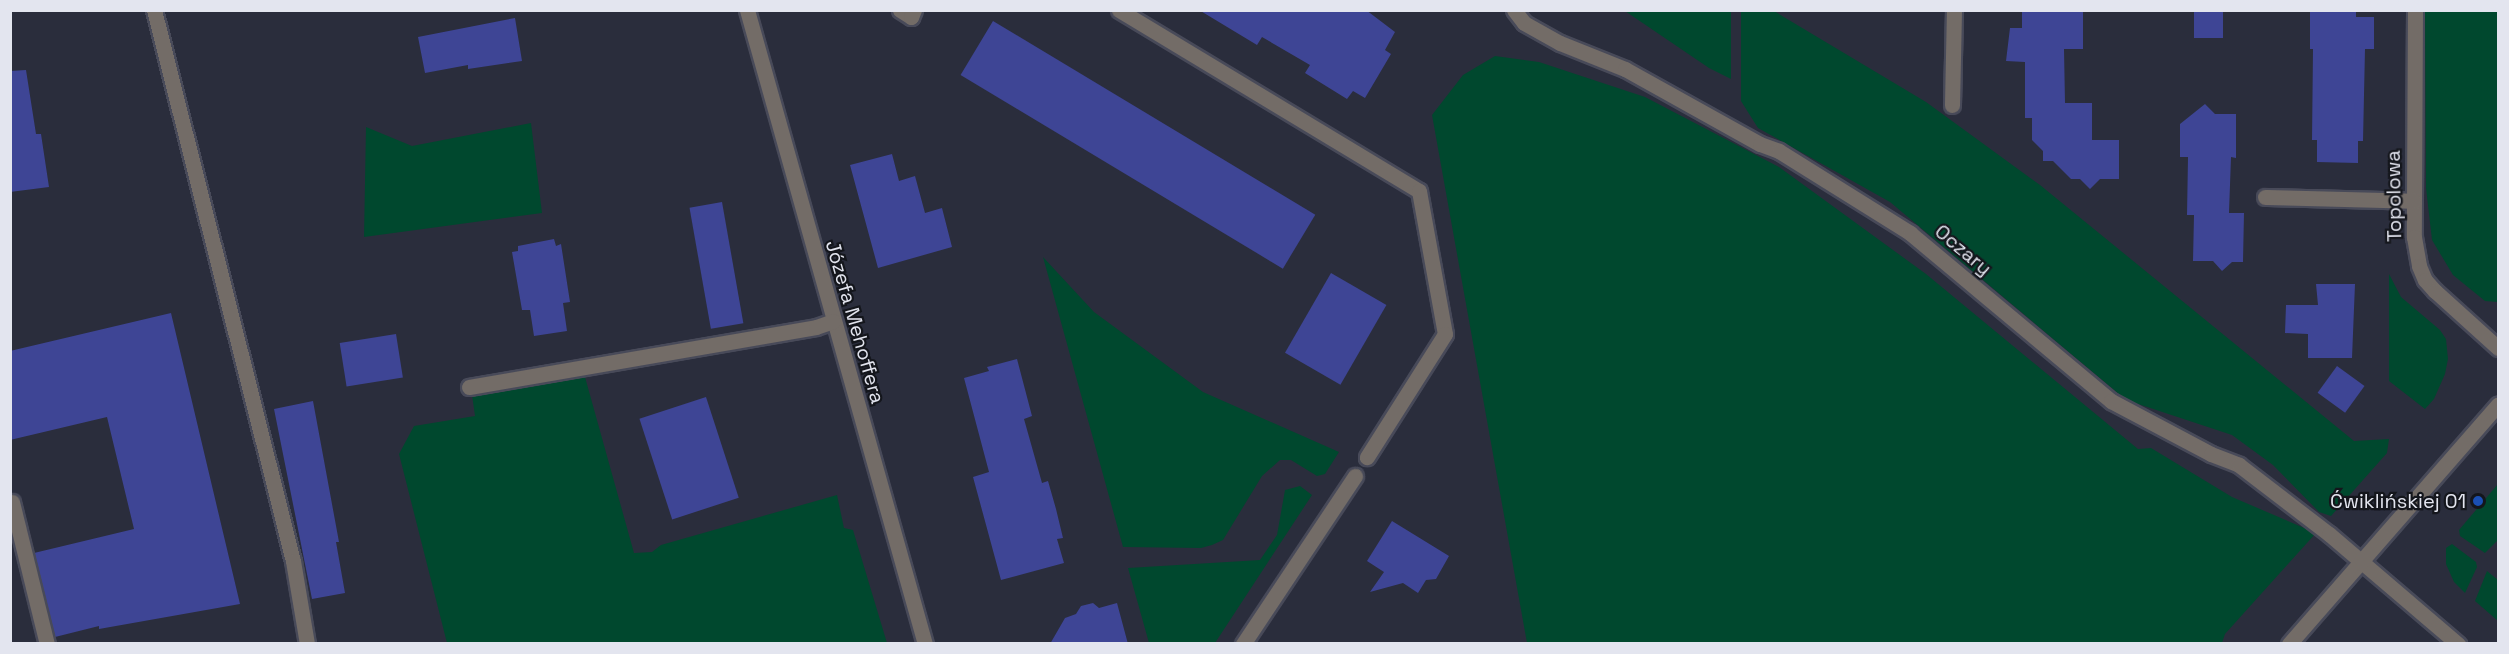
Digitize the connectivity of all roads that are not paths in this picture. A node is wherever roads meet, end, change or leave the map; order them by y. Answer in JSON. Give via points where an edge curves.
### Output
{"nodes":[{"id":1,"x":154,"y":10,"type":"edge"},
{"id":2,"x":747,"y":10,"type":"edge"},
{"id":3,"x":900,"y":10,"type":"edge"},
{"id":4,"x":914,"y":10,"type":"edge"},
{"id":5,"x":1119,"y":10,"type":"edge"},
{"id":6,"x":1514,"y":10,"type":"edge"},
{"id":7,"x":1954,"y":10,"type":"edge"},
{"id":8,"x":2415,"y":10,"type":"edge"},
{"id":9,"x":1952,"y":105,"type":"dead end"},
{"id":10,"x":2265,"y":197,"type":"dead end"},
{"id":11,"x":2414,"y":201,"type":"junction"},
{"id":12,"x":833,"y":321,"type":"junction"},
{"id":13,"x":2499,"y":348,"type":"edge"},
{"id":14,"x":469,"y":387,"type":"dead end"},
{"id":15,"x":2499,"y":404,"type":"edge"},
{"id":16,"x":1367,"y":457,"type":"dead end"},
{"id":17,"x":1355,"y":476,"type":"dead end"},
{"id":18,"x":12,"y":502,"type":"edge"},
{"id":19,"x":2361,"y":560,"type":"junction"},
{"id":20,"x":47,"y":644,"type":"edge"},
{"id":21,"x":307,"y":644,"type":"edge"},
{"id":22,"x":925,"y":644,"type":"edge"},
{"id":23,"x":1243,"y":644,"type":"edge"},
{"id":24,"x":2289,"y":644,"type":"edge"},
{"id":25,"x":2458,"y":644,"type":"edge"}],
"edges":[{"from":1,"to":21,"type":"street","via":[[293,561]]},
{"from":2,"to":12,"type":"street","name":"Józefa Mehoffera"},
{"from":3,"to":4,"type":"street","via":[[911,17]]},
{"from":5,"to":16,"type":"street","via":[[1419,191],[1445,334]]},
{"from":6,"to":19,"type":"street","name":"Oczary","via":[[1524,23],[1560,43],[1624,69],[1779,151],[1900,227],[2111,401],[2239,465]]},
{"from":7,"to":9,"type":"street"},
{"from":8,"to":11,"type":"street","name":"Topolowa"},
{"from":10,"to":11,"type":"street"},
{"from":11,"to":13,"type":"street","name":"Topolowa","via":[[2416,252],[2425,280]]},
{"from":12,"to":14,"type":"street"},
{"from":12,"to":22,"type":"street","name":"Józefa Mehoffera"},
{"from":15,"to":19,"type":"street"},
{"from":17,"to":23,"type":"street"},
{"from":18,"to":20,"type":"street"},
{"from":19,"to":24,"type":"street"},
{"from":19,"to":25,"type":"street","name":"Oczary"}]}
